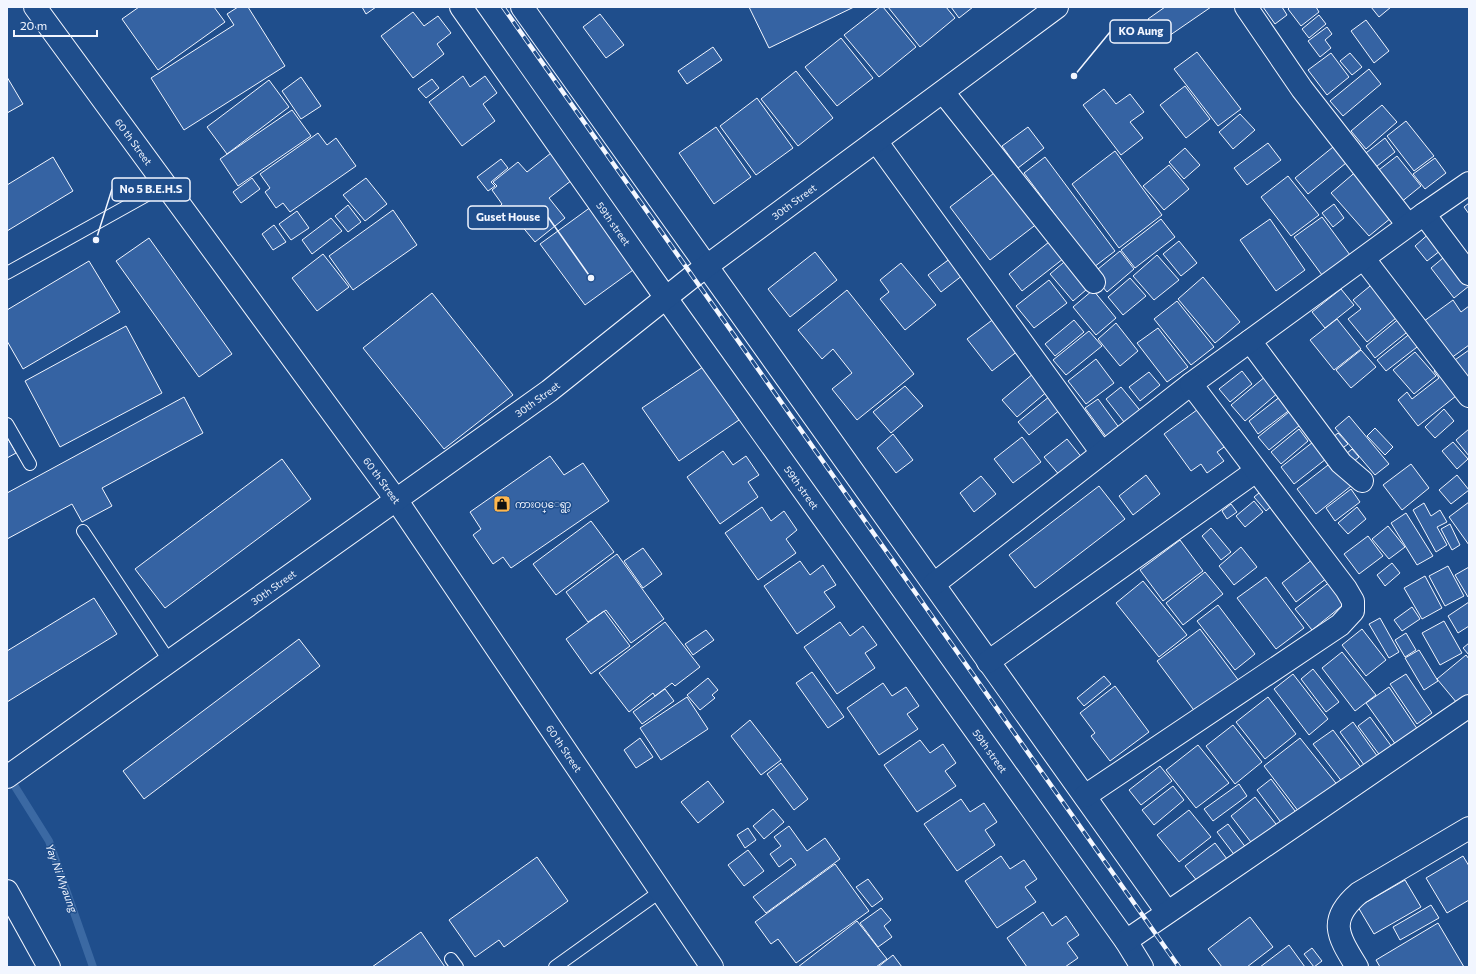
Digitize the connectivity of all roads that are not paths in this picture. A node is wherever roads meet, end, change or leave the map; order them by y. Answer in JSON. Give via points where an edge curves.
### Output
{"nodes":[{"id":1,"x":35,"y":7,"type":"edge"},
{"id":2,"x":461,"y":7,"type":"edge"},
{"id":3,"x":522,"y":7,"type":"edge"},
{"id":4,"x":1057,"y":7,"type":"edge"},
{"id":5,"x":1246,"y":7,"type":"edge"},
{"id":6,"x":943,"y":92,"type":"junction"},
{"id":7,"x":876,"y":141,"type":"junction"},
{"id":8,"x":1469,"y":183,"type":"edge"},
{"id":9,"x":165,"y":185,"type":"junction"},
{"id":10,"x":1416,"y":220,"type":"junction"},
{"id":11,"x":1364,"y":258,"type":"junction"},
{"id":12,"x":707,"y":267,"type":"junction"},
{"id":13,"x":7,"y":273,"type":"edge"},
{"id":14,"x":1469,"y":274,"type":"edge"},
{"id":15,"x":1094,"y":282,"type":"dead end"},
{"id":16,"x":666,"y":298,"type":"junction"},
{"id":17,"x":1250,"y":341,"type":"junction"},
{"id":18,"x":1191,"y":384,"type":"junction"},
{"id":19,"x":1469,"y":396,"type":"edge"},
{"id":20,"x":7,"y":424,"type":"edge"},
{"id":21,"x":1102,"y":453,"type":"junction"},
{"id":22,"x":30,"y":464,"type":"dead end"},
{"id":23,"x":1256,"y":472,"type":"junction"},
{"id":24,"x":1362,"y":481,"type":"dead end"},
{"id":25,"x":397,"y":501,"type":"junction"},
{"id":26,"x":83,"y":531,"type":"dead end"},
{"id":27,"x":934,"y":584,"type":"junction"},
{"id":28,"x":170,"y":662,"type":"junction"},
{"id":29,"x":988,"y":662,"type":"junction"},
{"id":30,"x":1469,"y":706,"type":"edge"},
{"id":31,"x":13,"y":773,"type":"edge"},
{"id":32,"x":1085,"y":796,"type":"junction"},
{"id":33,"x":1469,"y":828,"type":"edge"},
{"id":34,"x":7,"y":891,"type":"edge"},
{"id":35,"x":660,"y":891,"type":"junction"},
{"id":36,"x":1167,"y":912,"type":"junction"},
{"id":37,"x":1126,"y":941,"type":"junction"},
{"id":38,"x":48,"y":967,"type":"edge"},
{"id":39,"x":555,"y":967,"type":"edge"},
{"id":40,"x":712,"y":967,"type":"edge"},
{"id":41,"x":1142,"y":967,"type":"edge"},
{"id":42,"x":1358,"y":967,"type":"edge"}],
"edges":[{"from":1,"to":9,"type":"street","name":"60 th Street"},
{"from":2,"to":16,"type":"street","name":"59th street"},
{"from":3,"to":12,"type":"street"},
{"from":4,"to":6,"type":"street","name":"30th Street"},
{"from":5,"to":10,"type":"street","via":[[1302,89]]},
{"from":6,"to":7,"type":"street","name":"30th Street"},
{"from":6,"to":15,"type":"street"},
{"from":7,"to":12,"type":"street","name":"30th Street"},
{"from":7,"to":21,"type":"street"},
{"from":8,"to":10,"type":"street"},
{"from":9,"to":13,"type":"lane"},
{"from":9,"to":25,"type":"street","name":"60 th Street"},
{"from":10,"to":11,"type":"street"},
{"from":10,"to":14,"type":"street"},
{"from":11,"to":17,"type":"street"},
{"from":11,"to":19,"type":"street"},
{"from":12,"to":16,"type":"street","name":"30th Street"},
{"from":12,"to":27,"type":"street"},
{"from":16,"to":25,"type":"street","name":"30th Street","via":[[549,391]]},
{"from":16,"to":37,"type":"street","name":"59th street"},
{"from":17,"to":18,"type":"street"},
{"from":17,"to":24,"type":"street","via":[[1341,463]]},
{"from":18,"to":21,"type":"street"},
{"from":18,"to":23,"type":"street"},
{"from":20,"to":22,"type":"lane"},
{"from":21,"to":27,"type":"street"},
{"from":23,"to":29,"type":"street"},
{"from":23,"to":32,"type":"street","via":[[1346,589],[1353,601],[1353,611],[1340,625]]},
{"from":25,"to":28,"type":"street","name":"30th Street"},
{"from":25,"to":35,"type":"street","name":"60 th Street"},
{"from":26,"to":28,"type":"lane"},
{"from":27,"to":29,"type":"street"},
{"from":28,"to":31,"type":"street","name":"30th Street"},
{"from":29,"to":32,"type":"street"},
{"from":30,"to":36,"type":"street"},
{"from":32,"to":36,"type":"street"},
{"from":33,"to":42,"type":"street","via":[[1359,893],[1347,903],[1340,914],[1338,924],[1341,938]]},
{"from":34,"to":38,"type":"street"},
{"from":35,"to":39,"type":"lane"},
{"from":35,"to":40,"type":"street","name":"60 th Street"},
{"from":36,"to":37,"type":"street"},
{"from":37,"to":41,"type":"street","name":"59th street"}]}
